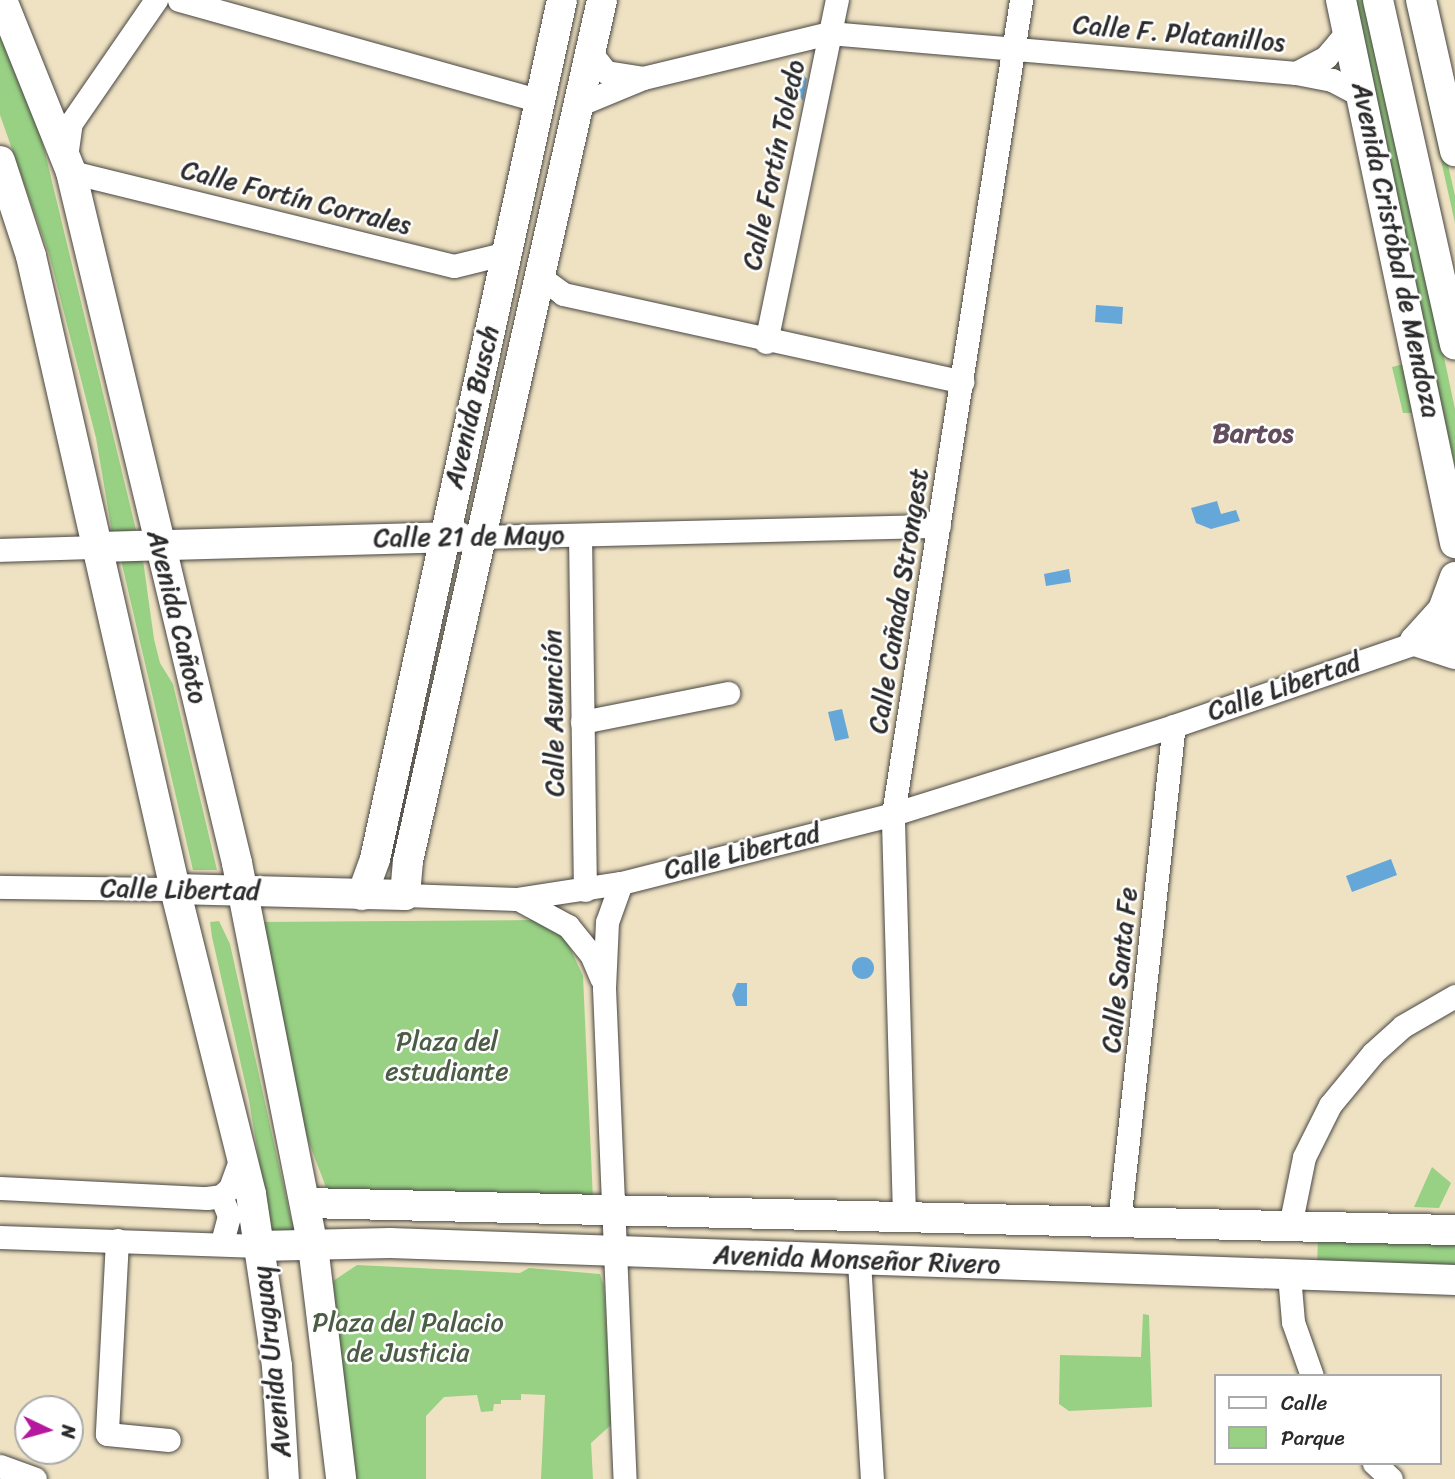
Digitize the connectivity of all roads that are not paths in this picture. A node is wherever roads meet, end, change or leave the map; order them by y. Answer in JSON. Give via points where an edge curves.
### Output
{"nodes":[{"id":1,"x":2,"y":0,"type":"edge"},
{"id":2,"x":156,"y":0,"type":"edge"},
{"id":3,"x":179,"y":0,"type":"edge"},
{"id":4,"x":562,"y":0,"type":"edge"},
{"id":5,"x":837,"y":0,"type":"edge"},
{"id":6,"x":1021,"y":0,"type":"edge"},
{"id":7,"x":1340,"y":0,"type":"edge"},
{"id":8,"x":1378,"y":0,"type":"edge"},
{"id":9,"x":1395,"y":0,"type":"edge"},
{"id":10,"x":1421,"y":0,"type":"edge"},
{"id":11,"x":601,"y":7,"type":"edge"},
{"id":12,"x":1348,"y":31,"type":"junction"},
{"id":13,"x":830,"y":33,"type":"junction"},
{"id":14,"x":1014,"y":47,"type":"junction"},
{"id":15,"x":551,"y":52,"type":"junction"},
{"id":16,"x":591,"y":52,"type":"junction"},
{"id":17,"x":1296,"y":73,"type":"junction"},
{"id":18,"x":643,"y":78,"type":"junction"},
{"id":19,"x":95,"y":84,"type":"junction"},
{"id":20,"x":43,"y":94,"type":"junction"},
{"id":21,"x":1364,"y":97,"type":"junction"},
{"id":22,"x":540,"y":101,"type":"junction"},
{"id":23,"x":579,"y":107,"type":"junction"},
{"id":24,"x":530,"y":144,"type":"junction"},
{"id":25,"x":569,"y":148,"type":"junction"},
{"id":26,"x":1455,"y":151,"type":"edge"},
{"id":27,"x":0,"y":161,"type":"edge"},
{"id":28,"x":68,"y":165,"type":"junction"},
{"id":29,"x":506,"y":253,"type":"junction"},
{"id":30,"x":1455,"y":259,"type":"edge"},
{"id":31,"x":540,"y":277,"type":"junction"},
{"id":32,"x":766,"y":342,"type":"junction"},
{"id":33,"x":1455,"y":345,"type":"edge"},
{"id":34,"x":962,"y":382,"type":"junction"},
{"id":35,"x":939,"y":526,"type":"junction"},
{"id":36,"x":580,"y":535,"type":"junction"},
{"id":37,"x":442,"y":537,"type":"junction"},
{"id":38,"x":481,"y":537,"type":"junction"},
{"id":39,"x":1455,"y":543,"type":"edge"},
{"id":40,"x":160,"y":546,"type":"junction"},
{"id":41,"x":96,"y":547,"type":"junction"},
{"id":42,"x":0,"y":550,"type":"edge"},
{"id":43,"x":435,"y":569,"type":"junction"},
{"id":44,"x":472,"y":575,"type":"junction"},
{"id":45,"x":1455,"y":577,"type":"edge"},
{"id":46,"x":1455,"y":629,"type":"edge"},
{"id":47,"x":1415,"y":641,"type":"junction"},
{"id":48,"x":1455,"y":654,"type":"edge"},
{"id":49,"x":728,"y":692,"type":"dead end"},
{"id":50,"x":582,"y":722,"type":"junction"},
{"id":51,"x":1174,"y":726,"type":"junction"},
{"id":52,"x":893,"y":814,"type":"junction"},
{"id":53,"x":375,"y":859,"type":"junction"},
{"id":54,"x":408,"y":861,"type":"junction"},
{"id":55,"x":621,"y":883,"type":"junction"},
{"id":56,"x":0,"y":887,"type":"edge"},
{"id":57,"x":175,"y":889,"type":"junction"},
{"id":58,"x":242,"y":890,"type":"junction"},
{"id":59,"x":585,"y":890,"type":"junction"},
{"id":60,"x":362,"y":895,"type":"junction"},
{"id":61,"x":405,"y":895,"type":"junction"},
{"id":62,"x":516,"y":899,"type":"junction"},
{"id":63,"x":604,"y":988,"type":"junction"},
{"id":64,"x":1455,"y":996,"type":"edge"},
{"id":65,"x":242,"y":1155,"type":"junction"},
{"id":66,"x":0,"y":1188,"type":"edge"},
{"id":67,"x":221,"y":1196,"type":"junction"},
{"id":68,"x":306,"y":1203,"type":"junction"},
{"id":69,"x":614,"y":1213,"type":"junction"},
{"id":70,"x":660,"y":1213,"type":"junction"},
{"id":71,"x":904,"y":1215,"type":"junction"},
{"id":72,"x":1119,"y":1222,"type":"junction"},
{"id":73,"x":1233,"y":1225,"type":"junction"},
{"id":74,"x":1290,"y":1226,"type":"junction"},
{"id":75,"x":1455,"y":1230,"type":"edge"},
{"id":76,"x":0,"y":1237,"type":"edge"},
{"id":77,"x":117,"y":1240,"type":"junction"},
{"id":78,"x":222,"y":1243,"type":"junction"},
{"id":79,"x":259,"y":1246,"type":"junction"},
{"id":80,"x":313,"y":1246,"type":"junction"},
{"id":81,"x":615,"y":1251,"type":"junction"},
{"id":82,"x":660,"y":1252,"type":"junction"},
{"id":83,"x":859,"y":1261,"type":"junction"},
{"id":84,"x":1224,"y":1273,"type":"junction"},
{"id":85,"x":1289,"y":1275,"type":"junction"},
{"id":86,"x":1455,"y":1280,"type":"edge"},
{"id":87,"x":1311,"y":1374,"type":"edge"},
{"id":88,"x":169,"y":1440,"type":"dead end"},
{"id":89,"x":1376,"y":1465,"type":"edge"},
{"id":90,"x":0,"y":1466,"type":"edge"},
{"id":91,"x":35,"y":1479,"type":"edge"},
{"id":92,"x":284,"y":1479,"type":"edge"},
{"id":93,"x":341,"y":1479,"type":"edge"},
{"id":94,"x":625,"y":1479,"type":"edge"},
{"id":95,"x":872,"y":1479,"type":"edge"},
{"id":96,"x":1391,"y":1479,"type":"edge"}],
"edges":[{"from":1,"to":20,"type":"main road","name":"Avenida Cañoto"},
{"from":2,"to":19,"type":"street"},
{"from":3,"to":22,"type":"street"},
{"from":4,"to":11,"type":"main road","via":[[572,17],[581,20]]},
{"from":4,"to":15,"type":"main road","name":"Avenida Busch"},
{"from":5,"to":13,"type":"street","name":"Calle Fortín Toledo"},
{"from":6,"to":14,"type":"street","name":"Calle Cañada Strongest"},
{"from":7,"to":12,"type":"main road","name":"Avenida Cristóbal de Mendoza"},
{"from":8,"to":33,"type":"main road","name":"Avenida Cristóbal de Mendoza"},
{"from":9,"to":30,"type":"main road","name":"Avenida Cristóbal de Mendoza"},
{"from":10,"to":26,"type":"main road"},
{"from":11,"to":16,"type":"main road","name":"Avenida Busch"},
{"from":12,"to":17,"type":"street","name":"Calle F. Platanillos","via":[[1326,57]]},
{"from":12,"to":21,"type":"main road","name":"Avenida Cristóbal de Mendoza"},
{"from":13,"to":14,"type":"street","name":"Calle F. Platanillos"},
{"from":13,"to":18,"type":"street","name":"Calle F. Platanillos"},
{"from":13,"to":32,"type":"street","name":"Calle Fortín Toledo"},
{"from":14,"to":17,"type":"street","name":"Calle F. Platanillos"},
{"from":14,"to":34,"type":"street","name":"Calle Cañada Strongest"},
{"from":15,"to":16,"type":"main road","via":[[571,41]]},
{"from":15,"to":22,"type":"main road","name":"Avenida Busch"},
{"from":16,"to":18,"type":"street","name":"Calle F. Platanillos","via":[[606,72]]},
{"from":16,"to":23,"type":"main road","name":"Avenida Busch"},
{"from":17,"to":21,"type":"street","name":"Calle F. Platanillos","via":[[1332,80]]},
{"from":18,"to":23,"type":"street","name":"Calle F. Platanillos"},
{"from":19,"to":20,"type":"street","via":[[67,99]]},
{"from":19,"to":28,"type":"street","via":[[71,123]]},
{"from":20,"to":28,"type":"main road","name":"Avenida Cañoto"},
{"from":21,"to":39,"type":"main road","name":"Avenida Cristóbal de Mendoza"},
{"from":22,"to":23,"type":"main road","via":[[558,113]]},
{"from":22,"to":24,"type":"main road","name":"Avenida Busch"},
{"from":23,"to":25,"type":"main road","name":"Avenida Busch"},
{"from":24,"to":25,"type":"main road","via":[[537,136],[556,134]]},
{"from":24,"to":29,"type":"main road","name":"Avenida Busch"},
{"from":25,"to":31,"type":"main road","name":"Avenida Busch"},
{"from":27,"to":41,"type":"main road","via":[[31,256]]},
{"from":28,"to":29,"type":"street","name":"Calle Fortín Corrales","via":[[454,266]]},
{"from":28,"to":40,"type":"main road","name":"Avenida Cañoto"},
{"from":29,"to":37,"type":"main road","name":"Avenida Busch"},
{"from":31,"to":32,"type":"street","via":[[563,294]]},
{"from":31,"to":38,"type":"main road","name":"Avenida Busch"},
{"from":32,"to":34,"type":"street"},
{"from":34,"to":35,"type":"street","name":"Calle Cañada Strongest"},
{"from":35,"to":36,"type":"street","name":"Calle 21 de Mayo"},
{"from":35,"to":52,"type":"street","name":"Calle Cañada Strongest"},
{"from":36,"to":38,"type":"street","name":"Calle 21 de Mayo"},
{"from":36,"to":50,"type":"street","name":"Calle Asunción"},
{"from":37,"to":38,"type":"main road","name":"Calle 21 de Mayo"},
{"from":37,"to":40,"type":"main road","name":"Calle 21 de Mayo"},
{"from":37,"to":43,"type":"main road","name":"Avenida Busch"},
{"from":38,"to":44,"type":"main road","name":"Avenida Busch"},
{"from":40,"to":41,"type":"main road","name":"Calle 21 de Mayo"},
{"from":40,"to":58,"type":"main road","name":"Avenida Cañoto"},
{"from":41,"to":42,"type":"street","name":"Calle 21 de Mayo"},
{"from":41,"to":57,"type":"main road"},
{"from":43,"to":44,"type":"main road","via":[[455,560]]},
{"from":43,"to":53,"type":"main road","name":"Avenida Busch"},
{"from":44,"to":54,"type":"main road","name":"Avenida Busch"},
{"from":45,"to":47,"type":"main road","via":[[1443,610]]},
{"from":46,"to":47,"type":"street","name":"Calle Libertad"},
{"from":47,"to":48,"type":"main road"},
{"from":47,"to":51,"type":"street","name":"Calle Libertad"},
{"from":49,"to":50,"type":"street"},
{"from":50,"to":59,"type":"street","name":"Calle Asunción"},
{"from":51,"to":52,"type":"street","name":"Calle Libertad"},
{"from":51,"to":72,"type":"street","name":"Calle Santa Fe"},
{"from":52,"to":55,"type":"street","name":"Calle Libertad"},
{"from":52,"to":71,"type":"street","name":"Calle Cañada Strongest"},
{"from":53,"to":54,"type":"main road","via":[[387,866]]},
{"from":53,"to":60,"type":"main road","name":"Avenida Busch"},
{"from":54,"to":61,"type":"main road","name":"Avenida Busch"},
{"from":55,"to":59,"type":"street","name":"Calle Libertad"},
{"from":55,"to":63,"type":"street","via":[[607,922]]},
{"from":56,"to":57,"type":"street","name":"Calle Libertad"},
{"from":57,"to":58,"type":"main road","name":"Calle Libertad"},
{"from":57,"to":65,"type":"main road"},
{"from":58,"to":60,"type":"main road","name":"Calle Libertad"},
{"from":58,"to":68,"type":"main road","name":"Avenida Cañoto"},
{"from":59,"to":62,"type":"street","name":"Calle Libertad"},
{"from":60,"to":61,"type":"main road","name":"Calle Libertad"},
{"from":61,"to":62,"type":"street","name":"Calle Libertad"},
{"from":62,"to":63,"type":"street","via":[[568,926],[591,954]]},
{"from":63,"to":69,"type":"street"},
{"from":64,"to":74,"type":"street","via":[[1403,1026],[1373,1053],[1330,1105],[1304,1157]]},
{"from":65,"to":67,"type":"street","via":[[239,1173]]},
{"from":65,"to":79,"type":"main road"},
{"from":66,"to":67,"type":"street"},
{"from":67,"to":78,"type":"street","via":[[229,1216]]},
{"from":68,"to":69,"type":"main road","name":"Avenida Monseñor Rivero"},
{"from":68,"to":80,"type":"main road","name":"Avenida Cañoto"},
{"from":69,"to":70,"type":"main road","name":"Avenida Monseñor Rivero"},
{"from":69,"to":81,"type":"street"},
{"from":70,"to":71,"type":"main road","name":"Avenida Monseñor Rivero"},
{"from":70,"to":82,"type":"main road","via":[[649,1229],[651,1242]]},
{"from":71,"to":72,"type":"main road","name":"Avenida Monseñor Rivero"},
{"from":72,"to":73,"type":"main road","name":"Avenida Monseñor Rivero"},
{"from":73,"to":74,"type":"main road","name":"Avenida Monseñor Rivero"},
{"from":73,"to":84,"type":"main road","via":[[1248,1236],[1251,1247]]},
{"from":74,"to":75,"type":"main road","name":"Avenida Monseñor Rivero"},
{"from":76,"to":77,"type":"street"},
{"from":77,"to":78,"type":"street"},
{"from":77,"to":88,"type":"street","via":[[107,1434]]},
{"from":78,"to":79,"type":"street"},
{"from":79,"to":80,"type":"main road","name":"Avenida Monseñor Rivero"},
{"from":79,"to":92,"type":"main road","name":"Avenida Uruguay","via":[[278,1366]]},
{"from":80,"to":81,"type":"main road","name":"Avenida Monseñor Rivero","via":[[390,1243]]},
{"from":80,"to":93,"type":"main road","name":"Avenida Uruguay"},
{"from":81,"to":82,"type":"main road","name":"Avenida Monseñor Rivero"},
{"from":81,"to":94,"type":"street"},
{"from":82,"to":83,"type":"main road","name":"Avenida Monseñor Rivero"},
{"from":83,"to":84,"type":"main road","name":"Avenida Monseñor Rivero"},
{"from":83,"to":95,"type":"street"},
{"from":84,"to":85,"type":"main road","name":"Avenida Monseñor Rivero"},
{"from":85,"to":86,"type":"main road","name":"Avenida Monseñor Rivero"},
{"from":85,"to":87,"type":"street","via":[[1293,1322]]},
{"from":89,"to":96,"type":"street"},
{"from":90,"to":91,"type":"street"}]}
